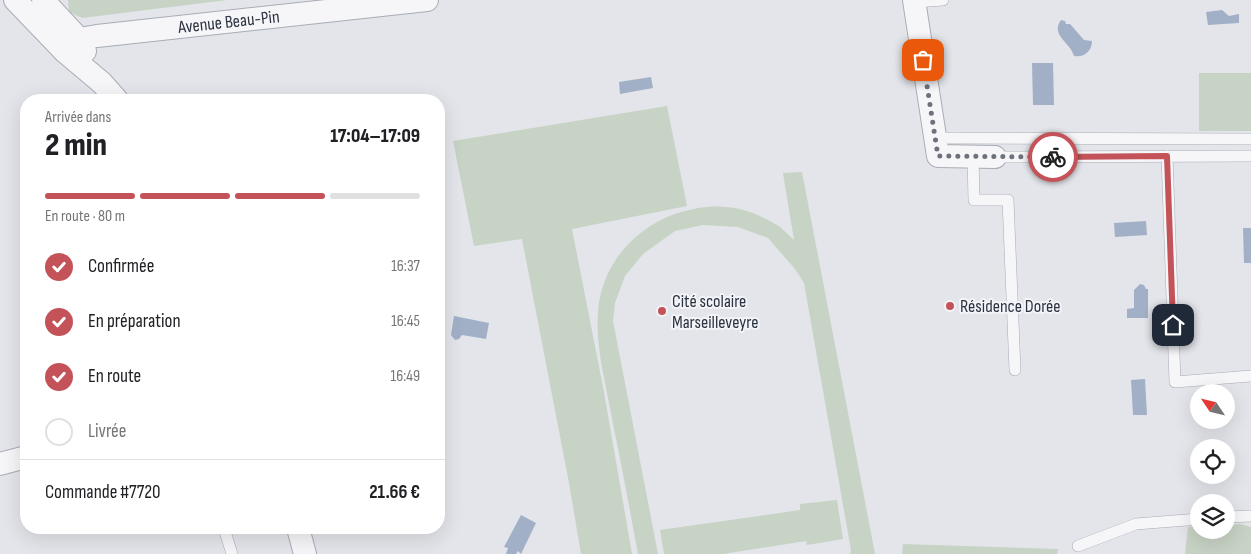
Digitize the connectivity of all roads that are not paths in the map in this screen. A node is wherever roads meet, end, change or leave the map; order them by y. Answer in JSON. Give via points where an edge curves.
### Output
{"nodes":[{"id":1,"x":15,"y":0,"type":"edge"},
{"id":2,"x":43,"y":0,"type":"edge"},
{"id":3,"x":427,"y":0,"type":"edge"},
{"id":4,"x":943,"y":0,"type":"edge"},
{"id":5,"x":914,"y":1,"type":"edge"},
{"id":6,"x":71,"y":45,"type":"junction"},
{"id":7,"x":112,"y":94,"type":"edge"},
{"id":8,"x":935,"y":138,"type":"junction"},
{"id":9,"x":1251,"y":139,"type":"edge"},
{"id":10,"x":1167,"y":156,"type":"junction"},
{"id":11,"x":1251,"y":156,"type":"edge"},
{"id":12,"x":973,"y":157,"type":"junction"},
{"id":13,"x":996,"y":157,"type":"joint"},
{"id":14,"x":1015,"y":370,"type":"dead end"},
{"id":15,"x":1251,"y":376,"type":"edge"},
{"id":16,"x":20,"y":459,"type":"edge"},
{"id":17,"x":0,"y":464,"type":"edge"},
{"id":18,"x":1251,"y":516,"type":"edge"},
{"id":19,"x":1235,"y":517,"type":"edge"},
{"id":20,"x":1190,"y":520,"type":"edge"},
{"id":21,"x":226,"y":534,"type":"edge"},
{"id":22,"x":300,"y":534,"type":"edge"},
{"id":23,"x":1078,"y":546,"type":"dead end"},
{"id":24,"x":232,"y":554,"type":"edge"},
{"id":25,"x":305,"y":554,"type":"edge"}],
"edges":[{"from":1,"to":6,"type":"street"},
{"from":2,"to":6,"type":"street"},
{"from":3,"to":6,"type":"street","name":"Avenue Beau-Pin"},
{"from":4,"to":5,"type":"lane"},
{"from":5,"to":8,"type":"street"},
{"from":6,"to":7,"type":"street"},
{"from":8,"to":9,"type":"lane"},
{"from":8,"to":12,"type":"street","via":[[938,156]]},
{"from":10,"to":11,"type":"lane"},
{"from":10,"to":13,"type":"lane"},
{"from":10,"to":15,"type":"lane","via":[[1175,382]]},
{"from":12,"to":13,"type":"street"},
{"from":12,"to":14,"type":"lane","via":[[974,200],[1008,200]]},
{"from":16,"to":17,"type":"street"},
{"from":18,"to":19,"type":"lane"},
{"from":20,"to":23,"type":"lane","via":[[1136,524]]},
{"from":21,"to":24,"type":"lane"},
{"from":22,"to":25,"type":"street"}]}
